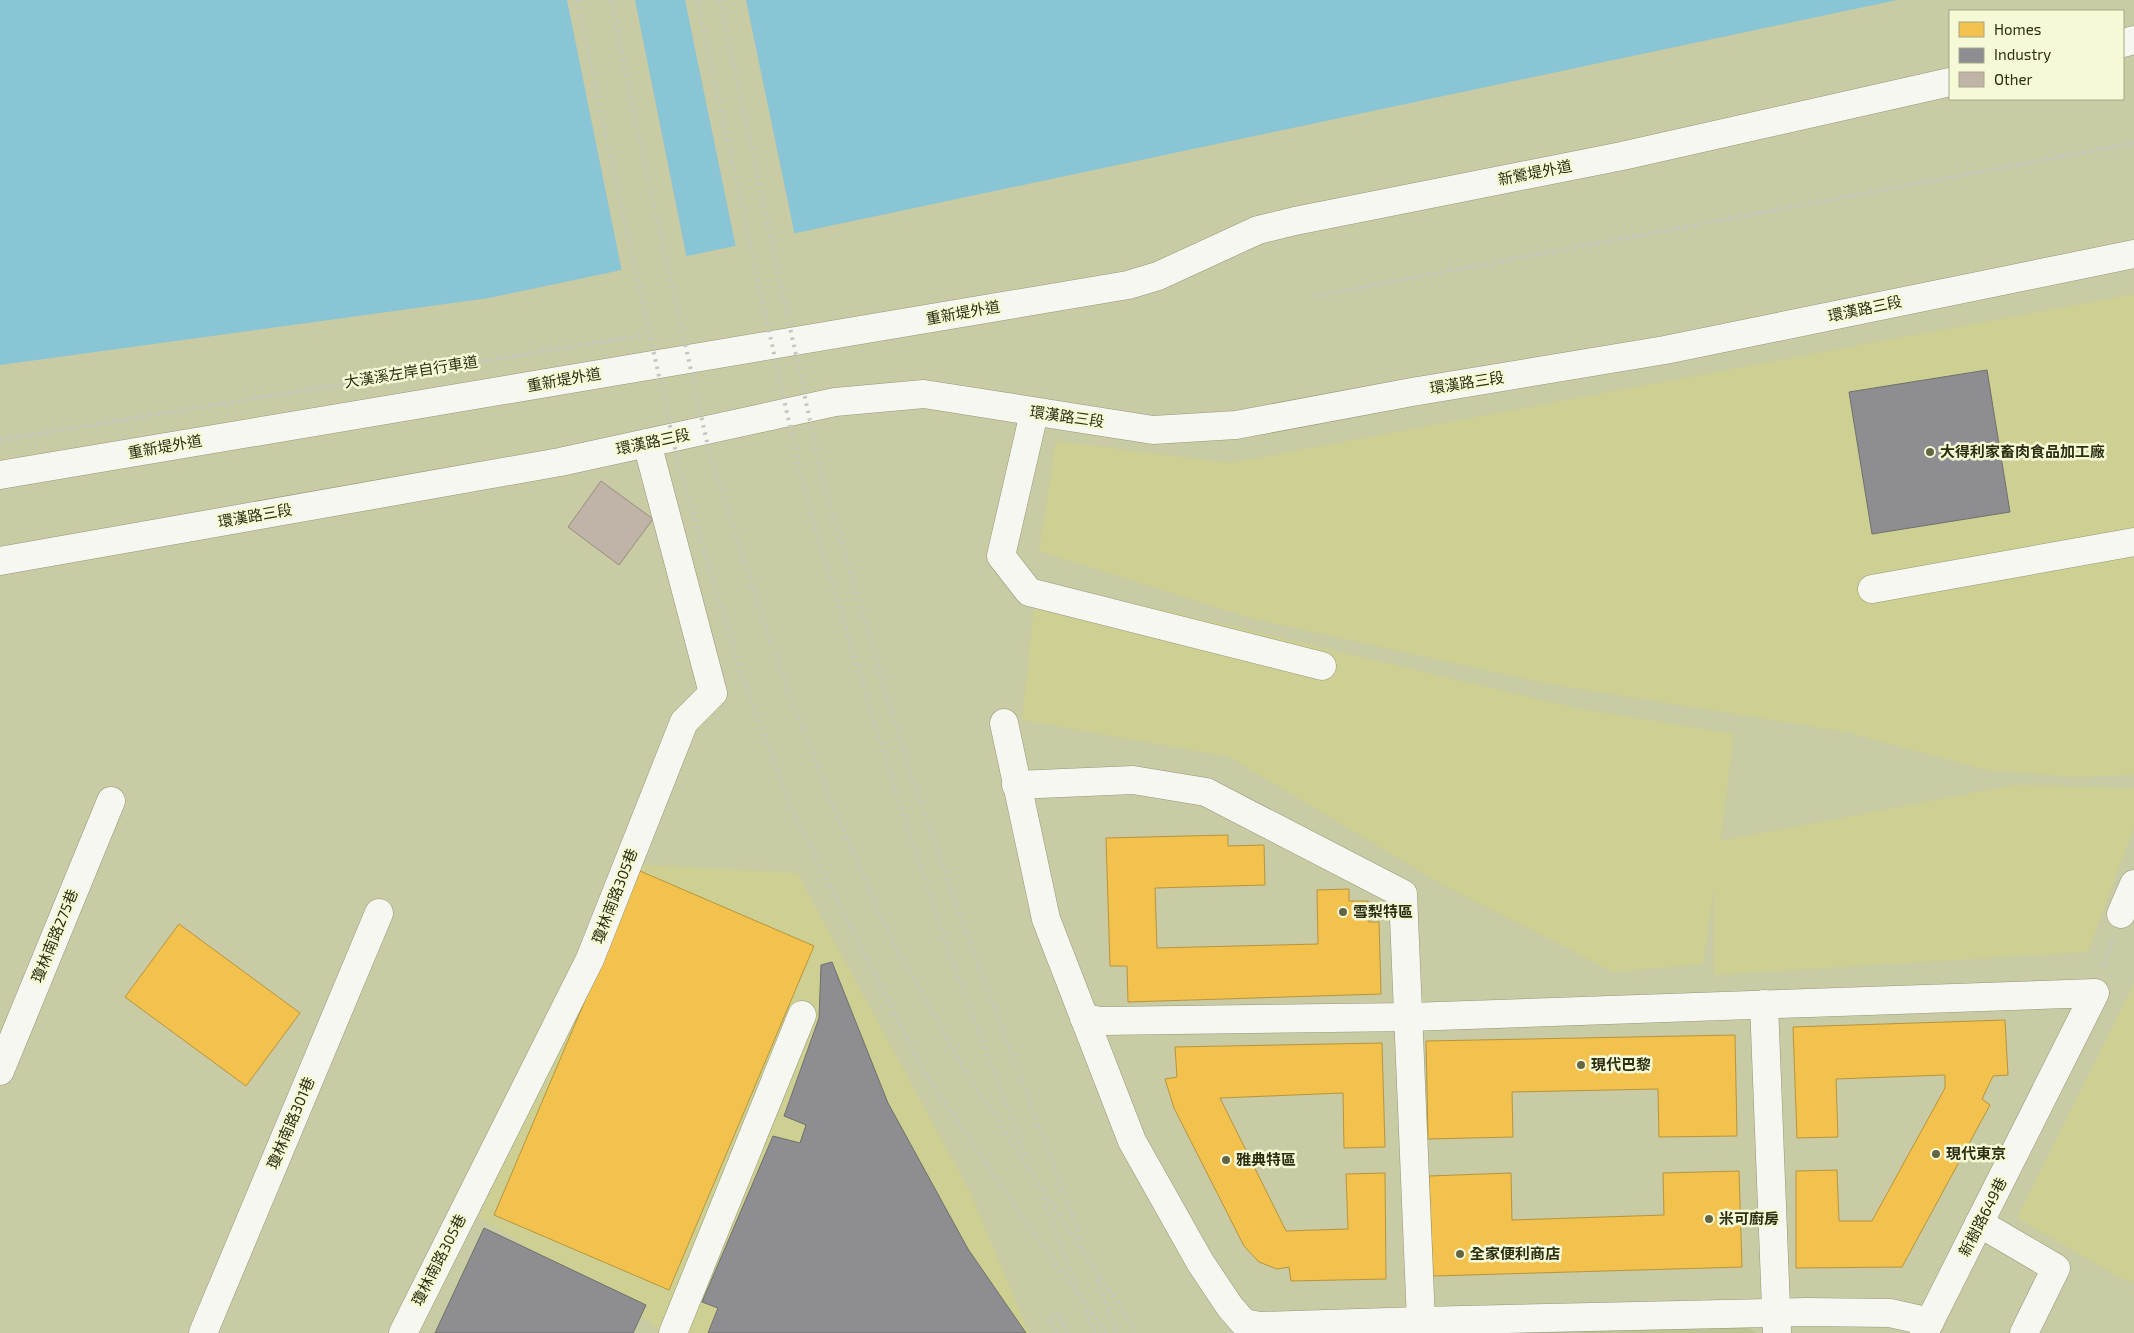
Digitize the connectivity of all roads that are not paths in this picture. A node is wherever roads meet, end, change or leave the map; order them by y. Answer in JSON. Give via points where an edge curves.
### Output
{"nodes":[{"id":1,"x":1949,"y":82,"type":"edge"},
{"id":2,"x":2134,"y":254,"type":"edge"},
{"id":3,"x":1128,"y":285,"type":"joint"},
{"id":4,"x":1034,"y":413,"type":"junction"},
{"id":5,"x":647,"y":443,"type":"junction"},
{"id":6,"x":0,"y":475,"type":"edge"},
{"id":7,"x":2134,"y":542,"type":"edge"},
{"id":8,"x":0,"y":561,"type":"edge"},
{"id":9,"x":1872,"y":588,"type":"dead end"},
{"id":10,"x":1322,"y":666,"type":"dead end"},
{"id":11,"x":1004,"y":723,"type":"dead end"},
{"id":12,"x":1016,"y":785,"type":"junction"},
{"id":13,"x":111,"y":801,"type":"dead end"},
{"id":14,"x":2134,"y":884,"type":"edge"},
{"id":15,"x":379,"y":913,"type":"dead end"},
{"id":16,"x":2121,"y":914,"type":"road end"},
{"id":17,"x":1764,"y":1004,"type":"junction"},
{"id":18,"x":802,"y":1015,"type":"dead end"},
{"id":19,"x":1410,"y":1017,"type":"junction"},
{"id":20,"x":1084,"y":1018,"type":"junction"},
{"id":21,"x":0,"y":1071,"type":"edge"},
{"id":22,"x":1979,"y":1223,"type":"junction"},
{"id":23,"x":1777,"y":1323,"type":"edge"},
{"id":24,"x":1422,"y":1327,"type":"edge"},
{"id":25,"x":1927,"y":1328,"type":"edge"},
{"id":26,"x":203,"y":1333,"type":"edge"},
{"id":27,"x":403,"y":1333,"type":"edge"},
{"id":28,"x":673,"y":1333,"type":"edge"},
{"id":29,"x":2024,"y":1333,"type":"edge"}],
"edges":[{"from":1,"to":3,"type":"street","name":"新鶯堤外道","via":[[1622,156],[1295,220],[1258,230],[1158,276]]},
{"from":2,"to":4,"type":"street","name":"環漢路三段","via":[[1665,350],[1236,425],[1152,430]]},
{"from":3,"to":6,"type":"street","name":"重新堤外道"},
{"from":4,"to":5,"type":"street","name":"環漢路三段","via":[[924,394],[835,402]]},
{"from":4,"to":10,"type":"street","via":[[1001,556],[1029,592]]},
{"from":5,"to":8,"type":"street","name":"環漢路三段","via":[[560,462]]},
{"from":5,"to":27,"type":"street","name":"瓊林南路305巷","via":[[713,692],[684,722],[590,959]]},
{"from":7,"to":9,"type":"street"},
{"from":11,"to":12,"type":"street"},
{"from":12,"to":19,"type":"street","via":[[1133,780],[1206,792],[1403,894]]},
{"from":12,"to":20,"type":"street","via":[[1046,919]]},
{"from":13,"to":21,"type":"street","name":"瓊林南路275巷"},
{"from":14,"to":16,"type":"street"},
{"from":15,"to":26,"type":"street","name":"瓊林南路301巷"},
{"from":17,"to":19,"type":"street"},
{"from":17,"to":22,"type":"street","name":"新樹路649巷","via":[[2095,993]]},
{"from":17,"to":23,"type":"street"},
{"from":18,"to":28,"type":"street"},
{"from":19,"to":20,"type":"street","via":[[1101,1021]]},
{"from":19,"to":24,"type":"street"},
{"from":20,"to":24,"type":"street","via":[[1132,1141],[1200,1262],[1244,1323],[1260,1326]]},
{"from":22,"to":25,"type":"street","name":"新樹路649巷"},
{"from":22,"to":29,"type":"street","via":[[2056,1268]]},
{"from":23,"to":24,"type":"street"},
{"from":23,"to":25,"type":"street","via":[[1890,1313]]}]}
